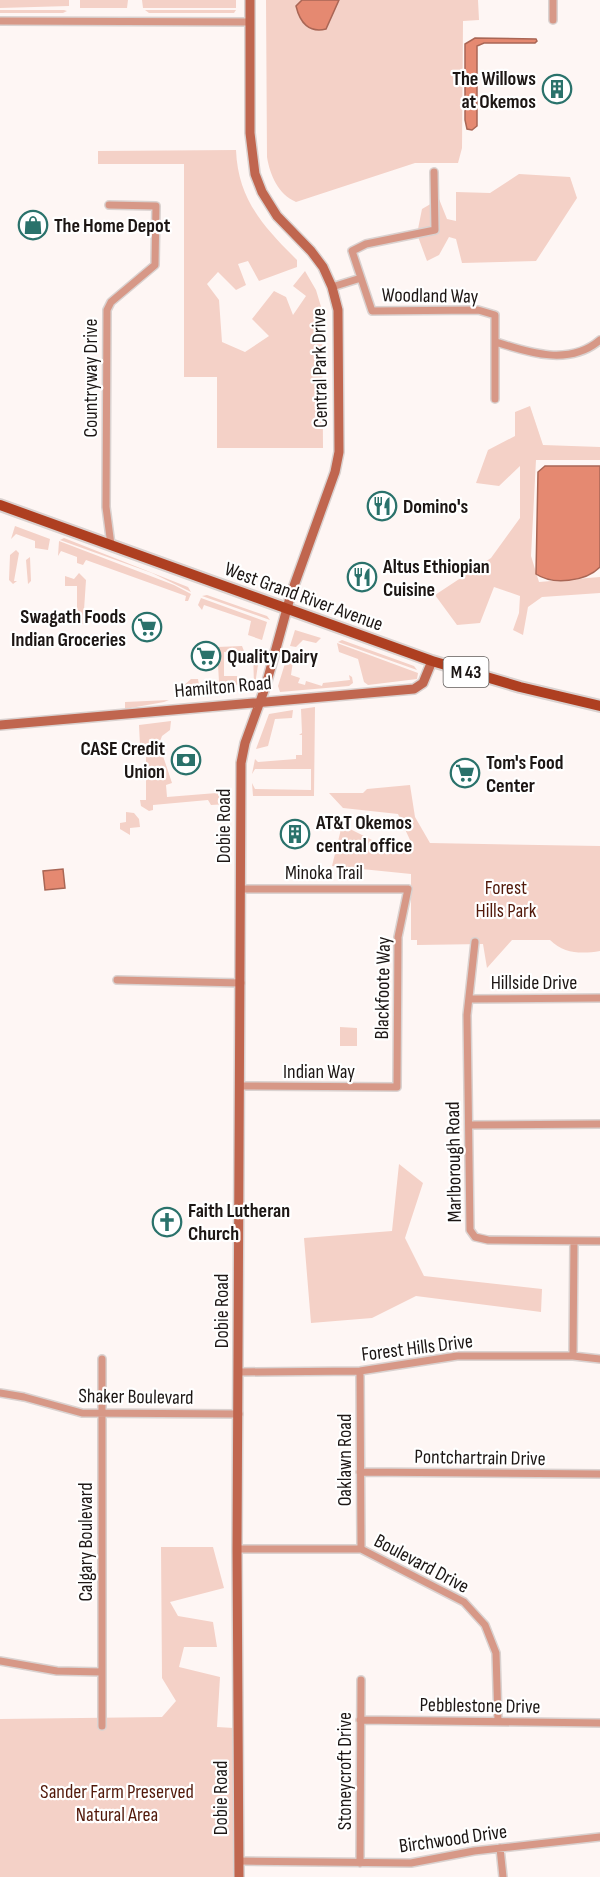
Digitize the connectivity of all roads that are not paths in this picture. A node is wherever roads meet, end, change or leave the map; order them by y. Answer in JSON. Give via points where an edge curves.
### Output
{"nodes":[{"id":1,"x":250,"y":0,"type":"edge"},
{"id":2,"x":553,"y":0,"type":"edge"},
{"id":3,"x":553,"y":20,"type":"dead end"},
{"id":4,"x":0,"y":21,"type":"edge"},
{"id":5,"x":250,"y":22,"type":"junction"},
{"id":6,"x":434,"y":172,"type":"dead end"},
{"id":7,"x":109,"y":205,"type":"dead end"},
{"id":8,"x":361,"y":278,"type":"junction"},
{"id":9,"x":332,"y":287,"type":"junction"},
{"id":10,"x":600,"y":340,"type":"edge"},
{"id":11,"x":496,"y":342,"type":"junction"},
{"id":12,"x":495,"y":399,"type":"dead end"},
{"id":13,"x":0,"y":505,"type":"edge"},
{"id":14,"x":111,"y":545,"type":"junction"},
{"id":15,"x":287,"y":609,"type":"junction"},
{"id":16,"x":432,"y":661,"type":"junction"},
{"id":17,"x":260,"y":701,"type":"junction"},
{"id":18,"x":600,"y":706,"type":"edge"},
{"id":19,"x":0,"y":725,"type":"edge"},
{"id":20,"x":241,"y":889,"type":"junction"},
{"id":21,"x":408,"y":889,"type":"joint"},
{"id":22,"x":475,"y":942,"type":"dead end"},
{"id":23,"x":117,"y":980,"type":"dead end"},
{"id":24,"x":241,"y":983,"type":"junction"},
{"id":25,"x":600,"y":998,"type":"edge"},
{"id":26,"x":469,"y":999,"type":"junction"},
{"id":27,"x":240,"y":1086,"type":"junction"},
{"id":28,"x":397,"y":1087,"type":"joint"},
{"id":29,"x":600,"y":1124,"type":"edge"},
{"id":30,"x":468,"y":1125,"type":"junction"},
{"id":31,"x":574,"y":1241,"type":"junction"},
{"id":32,"x":600,"y":1241,"type":"edge"},
{"id":33,"x":573,"y":1356,"type":"junction"},
{"id":34,"x":102,"y":1359,"type":"dead end"},
{"id":35,"x":600,"y":1359,"type":"edge"},
{"id":36,"x":360,"y":1371,"type":"junction"},
{"id":37,"x":239,"y":1372,"type":"junction"},
{"id":38,"x":0,"y":1393,"type":"edge"},
{"id":39,"x":102,"y":1414,"type":"junction"},
{"id":40,"x":238,"y":1414,"type":"junction"},
{"id":41,"x":360,"y":1472,"type":"junction"},
{"id":42,"x":600,"y":1474,"type":"edge"},
{"id":43,"x":237,"y":1549,"type":"junction"},
{"id":44,"x":361,"y":1549,"type":"junction"},
{"id":45,"x":0,"y":1661,"type":"edge"},
{"id":46,"x":102,"y":1672,"type":"junction"},
{"id":47,"x":361,"y":1680,"type":"dead end"},
{"id":48,"x":360,"y":1720,"type":"junction"},
{"id":49,"x":498,"y":1721,"type":"junction"},
{"id":50,"x":600,"y":1723,"type":"edge"},
{"id":51,"x":102,"y":1726,"type":"dead end"},
{"id":52,"x":600,"y":1837,"type":"edge"},
{"id":53,"x":500,"y":1848,"type":"junction"},
{"id":54,"x":239,"y":1861,"type":"junction"},
{"id":55,"x":360,"y":1863,"type":"junction"},
{"id":56,"x":239,"y":1877,"type":"edge"},
{"id":57,"x":503,"y":1877,"type":"edge"}],
"edges":[{"from":1,"to":5,"type":"street","name":"Central Park Drive"},
{"from":2,"to":3,"type":"street"},
{"from":4,"to":5,"type":"street"},
{"from":5,"to":9,"type":"street","name":"Central Park Drive","via":[[250,134],[255,174],[277,216],[311,251]]},
{"from":6,"to":8,"type":"street","via":[[435,230],[366,244],[352,251]]},
{"from":7,"to":14,"type":"street","name":"Countryway Drive","via":[[156,206],[155,265],[111,302],[107,310],[106,507]]},
{"from":8,"to":9,"type":"street"},
{"from":8,"to":11,"type":"street","name":"Woodland Way","via":[[372,311],[478,310],[495,315]]},
{"from":9,"to":15,"type":"street","name":"Central Park Drive","via":[[340,325],[339,457]]},
{"from":10,"to":11,"type":"street","via":[[575,355],[546,355]]},
{"from":11,"to":12,"type":"street"},
{"from":13,"to":14,"type":"main road","name":"West Grand River Avenue","number":"M 43"},
{"from":14,"to":15,"type":"main road","name":"West Grand River Avenue","number":"M 43"},
{"from":15,"to":16,"type":"main road","name":"West Grand River Avenue","number":"M 43"},
{"from":15,"to":17,"type":"street","name":"Dobie Road"},
{"from":16,"to":17,"type":"street","name":"Hamilton Road","via":[[424,681],[414,689]]},
{"from":16,"to":18,"type":"main road","name":"West Grand River Avenue","number":"M 43"},
{"from":17,"to":19,"type":"street","name":"Hamilton Road"},
{"from":17,"to":20,"type":"street","name":"Dobie Road","via":[[242,763]]},
{"from":20,"to":21,"type":"street","name":"Minoka Trail"},
{"from":20,"to":24,"type":"street","name":"Dobie Road"},
{"from":21,"to":28,"type":"street","name":"Blackfoote Way","via":[[398,937]]},
{"from":22,"to":26,"type":"street","name":"Marlborough Road"},
{"from":23,"to":24,"type":"street"},
{"from":24,"to":27,"type":"street","name":"Dobie Road"},
{"from":25,"to":26,"type":"street","name":"Hillside Drive"},
{"from":26,"to":30,"type":"street","name":"Marlborough Road"},
{"from":27,"to":28,"type":"street","name":"Indian Way"},
{"from":27,"to":37,"type":"street","name":"Dobie Road"},
{"from":29,"to":30,"type":"street"},
{"from":30,"to":31,"type":"street","name":"Marlborough Road","via":[[469,1226],[475,1237]]},
{"from":31,"to":32,"type":"street"},
{"from":31,"to":33,"type":"street"},
{"from":33,"to":35,"type":"street","name":"Forest Hills Drive"},
{"from":33,"to":36,"type":"street","name":"Forest Hills Drive","via":[[457,1356]]},
{"from":34,"to":39,"type":"street","name":"Calgary Boulevard"},
{"from":36,"to":37,"type":"street","name":"Forest Hills Drive"},
{"from":36,"to":41,"type":"street","name":"Oaklawn Road"},
{"from":37,"to":40,"type":"street","name":"Dobie Road"},
{"from":38,"to":39,"type":"street","name":"Shaker Boulevard","via":[[72,1412]]},
{"from":39,"to":40,"type":"street","name":"Shaker Boulevard"},
{"from":39,"to":46,"type":"street","name":"Calgary Boulevard"},
{"from":40,"to":43,"type":"street","name":"Dobie Road"},
{"from":41,"to":42,"type":"street","name":"Pontchartrain Drive"},
{"from":41,"to":44,"type":"street","name":"Oaklawn Road"},
{"from":43,"to":44,"type":"street","name":"Boulevard Drive"},
{"from":43,"to":54,"type":"street","name":"Dobie Road"},
{"from":44,"to":49,"type":"street","name":"Boulevard Drive","via":[[464,1602],[485,1625],[496,1653]]},
{"from":45,"to":46,"type":"street","via":[[49,1670]]},
{"from":46,"to":51,"type":"street","name":"Calgary Boulevard"},
{"from":47,"to":48,"type":"street","name":"Stoneycroft Drive"},
{"from":48,"to":49,"type":"street","name":"Pebblestone Drive"},
{"from":48,"to":55,"type":"street","name":"Stoneycroft Drive"},
{"from":49,"to":50,"type":"street","name":"Pebblestone Drive"},
{"from":52,"to":53,"type":"street","name":"Birchwood Drive"},
{"from":53,"to":55,"type":"street","name":"Birchwood Drive","via":[[411,1863]]},
{"from":53,"to":57,"type":"street"},
{"from":54,"to":55,"type":"street","name":"Birchwood Drive"},
{"from":54,"to":56,"type":"street","name":"Dobie Road"}]}
